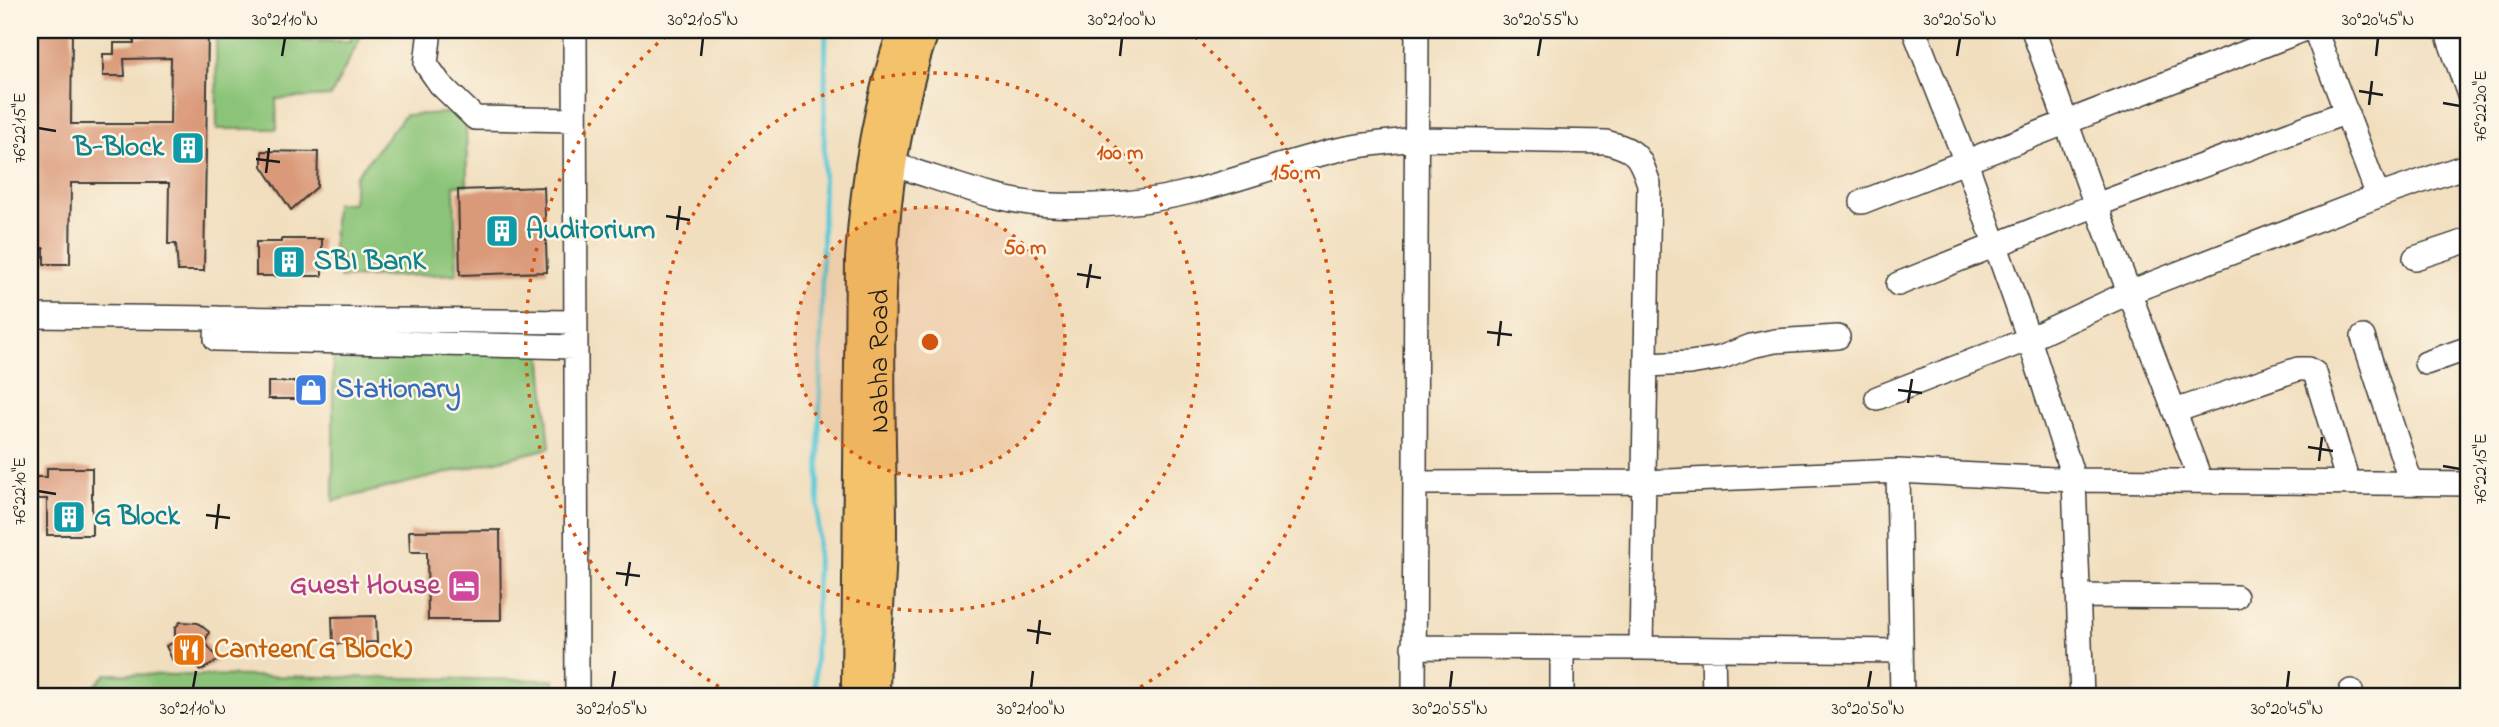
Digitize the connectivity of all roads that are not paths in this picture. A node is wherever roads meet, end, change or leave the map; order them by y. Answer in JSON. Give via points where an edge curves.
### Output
{"nodes":[{"id":1,"x":430,"y":30,"type":"edge"},
{"id":2,"x":575,"y":30,"type":"edge"},
{"id":3,"x":903,"y":30,"type":"edge"},
{"id":4,"x":926,"y":30,"type":"edge"},
{"id":5,"x":1417,"y":30,"type":"edge"},
{"id":6,"x":1914,"y":30,"type":"edge"},
{"id":7,"x":2033,"y":30,"type":"edge"},
{"id":8,"x":2303,"y":30,"type":"edge"},
{"id":9,"x":2315,"y":30,"type":"edge"},
{"id":10,"x":2446,"y":30,"type":"edge"},
{"id":11,"x":2469,"y":95,"type":"edge"},
{"id":12,"x":2347,"y":112,"type":"junction"},
{"id":13,"x":574,"y":120,"type":"junction"},
{"id":14,"x":2066,"y":122,"type":"junction"},
{"id":15,"x":1416,"y":139,"type":"junction"},
{"id":16,"x":1966,"y":162,"type":"junction"},
{"id":17,"x":891,"y":164,"type":"junction"},
{"id":18,"x":2469,"y":164,"type":"edge"},
{"id":19,"x":2378,"y":196,"type":"junction"},
{"id":20,"x":1862,"y":202,"type":"dead end"},
{"id":21,"x":2096,"y":205,"type":"junction"},
{"id":22,"x":2469,"y":240,"type":"edge"},
{"id":23,"x":1994,"y":244,"type":"junction"},
{"id":24,"x":2415,"y":258,"type":"dead end"},
{"id":25,"x":1898,"y":284,"type":"dead end"},
{"id":26,"x":2130,"y":292,"type":"junction"},
{"id":27,"x":30,"y":316,"type":"edge"},
{"id":28,"x":575,"y":322,"type":"junction"},
{"id":29,"x":216,"y":328,"type":"junction"},
{"id":30,"x":1838,"y":337,"type":"dead end"},
{"id":31,"x":2363,"y":337,"type":"dead end"},
{"id":32,"x":2029,"y":339,"type":"junction"},
{"id":33,"x":575,"y":347,"type":"junction"},
{"id":34,"x":2469,"y":348,"type":"edge"},
{"id":35,"x":2426,"y":363,"type":"dead end"},
{"id":36,"x":1647,"y":365,"type":"junction"},
{"id":37,"x":1877,"y":398,"type":"dead end"},
{"id":38,"x":2175,"y":411,"type":"junction"},
{"id":39,"x":1898,"y":471,"type":"junction"},
{"id":40,"x":2074,"y":480,"type":"junction"},
{"id":41,"x":2201,"y":481,"type":"junction"},
{"id":42,"x":1645,"y":482,"type":"junction"},
{"id":43,"x":2348,"y":482,"type":"junction"},
{"id":44,"x":1416,"y":483,"type":"junction"},
{"id":45,"x":2411,"y":483,"type":"junction"},
{"id":46,"x":2469,"y":484,"type":"edge"},
{"id":47,"x":2080,"y":596,"type":"junction"},
{"id":48,"x":2236,"y":597,"type":"dead end"},
{"id":49,"x":1413,"y":647,"type":"junction"},
{"id":50,"x":1562,"y":648,"type":"junction"},
{"id":51,"x":1641,"y":648,"type":"junction"},
{"id":52,"x":1713,"y":649,"type":"junction"},
{"id":53,"x":1901,"y":651,"type":"junction"},
{"id":54,"x":577,"y":697,"type":"edge"},
{"id":55,"x":855,"y":697,"type":"edge"},
{"id":56,"x":875,"y":697,"type":"edge"},
{"id":57,"x":1414,"y":697,"type":"edge"},
{"id":58,"x":1562,"y":697,"type":"edge"},
{"id":59,"x":1714,"y":697,"type":"edge"},
{"id":60,"x":1902,"y":697,"type":"edge"},
{"id":61,"x":2082,"y":697,"type":"edge"}],
"edges":[{"from":1,"to":13,"type":"street","via":[[426,64],[475,118]]},
{"from":2,"to":13,"type":"street"},
{"from":3,"to":55,"type":"main road","name":"Nabha Road","via":[[884,93],[864,193]]},
{"from":4,"to":17,"type":"main road","name":"Nabha Road"},
{"from":5,"to":15,"type":"street"},
{"from":6,"to":16,"type":"street"},
{"from":7,"to":14,"type":"street"},
{"from":8,"to":14,"type":"street"},
{"from":9,"to":12,"type":"street"},
{"from":10,"to":11,"type":"street"},
{"from":12,"to":19,"type":"street"},
{"from":12,"to":21,"type":"street"},
{"from":13,"to":28,"type":"street"},
{"from":14,"to":16,"type":"street"},
{"from":14,"to":21,"type":"street"},
{"from":15,"to":17,"type":"street","via":[[1338,150],[1193,191],[1102,205],[1048,205],[999,198]]},
{"from":15,"to":36,"type":"street","via":[[1606,142],[1629,148],[1642,162],[1649,184]]},
{"from":15,"to":44,"type":"street"},
{"from":16,"to":20,"type":"street"},
{"from":16,"to":23,"type":"street"},
{"from":17,"to":56,"type":"main road","name":"Nabha Road","via":[[883,244],[882,536]]},
{"from":18,"to":19,"type":"street"},
{"from":19,"to":26,"type":"street"},
{"from":21,"to":23,"type":"street"},
{"from":21,"to":26,"type":"street"},
{"from":22,"to":24,"type":"street"},
{"from":23,"to":25,"type":"street"},
{"from":23,"to":32,"type":"street"},
{"from":26,"to":32,"type":"street"},
{"from":26,"to":38,"type":"street"},
{"from":27,"to":29,"type":"street"},
{"from":28,"to":29,"type":"street"},
{"from":28,"to":33,"type":"street"},
{"from":29,"to":33,"type":"street"},
{"from":30,"to":36,"type":"street","via":[[1775,341],[1720,358]]},
{"from":31,"to":45,"type":"street"},
{"from":32,"to":37,"type":"street"},
{"from":32,"to":40,"type":"street"},
{"from":33,"to":54,"type":"street"},
{"from":34,"to":35,"type":"street"},
{"from":36,"to":42,"type":"street"},
{"from":38,"to":41,"type":"street"},
{"from":38,"to":43,"type":"street","via":[[2308,369],[2315,373]]},
{"from":39,"to":40,"type":"street"},
{"from":39,"to":42,"type":"street"},
{"from":39,"to":53,"type":"street"},
{"from":40,"to":41,"type":"street"},
{"from":40,"to":47,"type":"street"},
{"from":41,"to":43,"type":"street"},
{"from":42,"to":44,"type":"street"},
{"from":42,"to":51,"type":"street"},
{"from":43,"to":45,"type":"street"},
{"from":44,"to":49,"type":"street"},
{"from":45,"to":46,"type":"street"},
{"from":47,"to":48,"type":"street"},
{"from":47,"to":61,"type":"street"},
{"from":49,"to":50,"type":"street"},
{"from":49,"to":57,"type":"street"},
{"from":50,"to":51,"type":"street"},
{"from":50,"to":58,"type":"street"},
{"from":51,"to":52,"type":"street"},
{"from":52,"to":53,"type":"street"},
{"from":52,"to":59,"type":"street"},
{"from":53,"to":60,"type":"street"}]}
